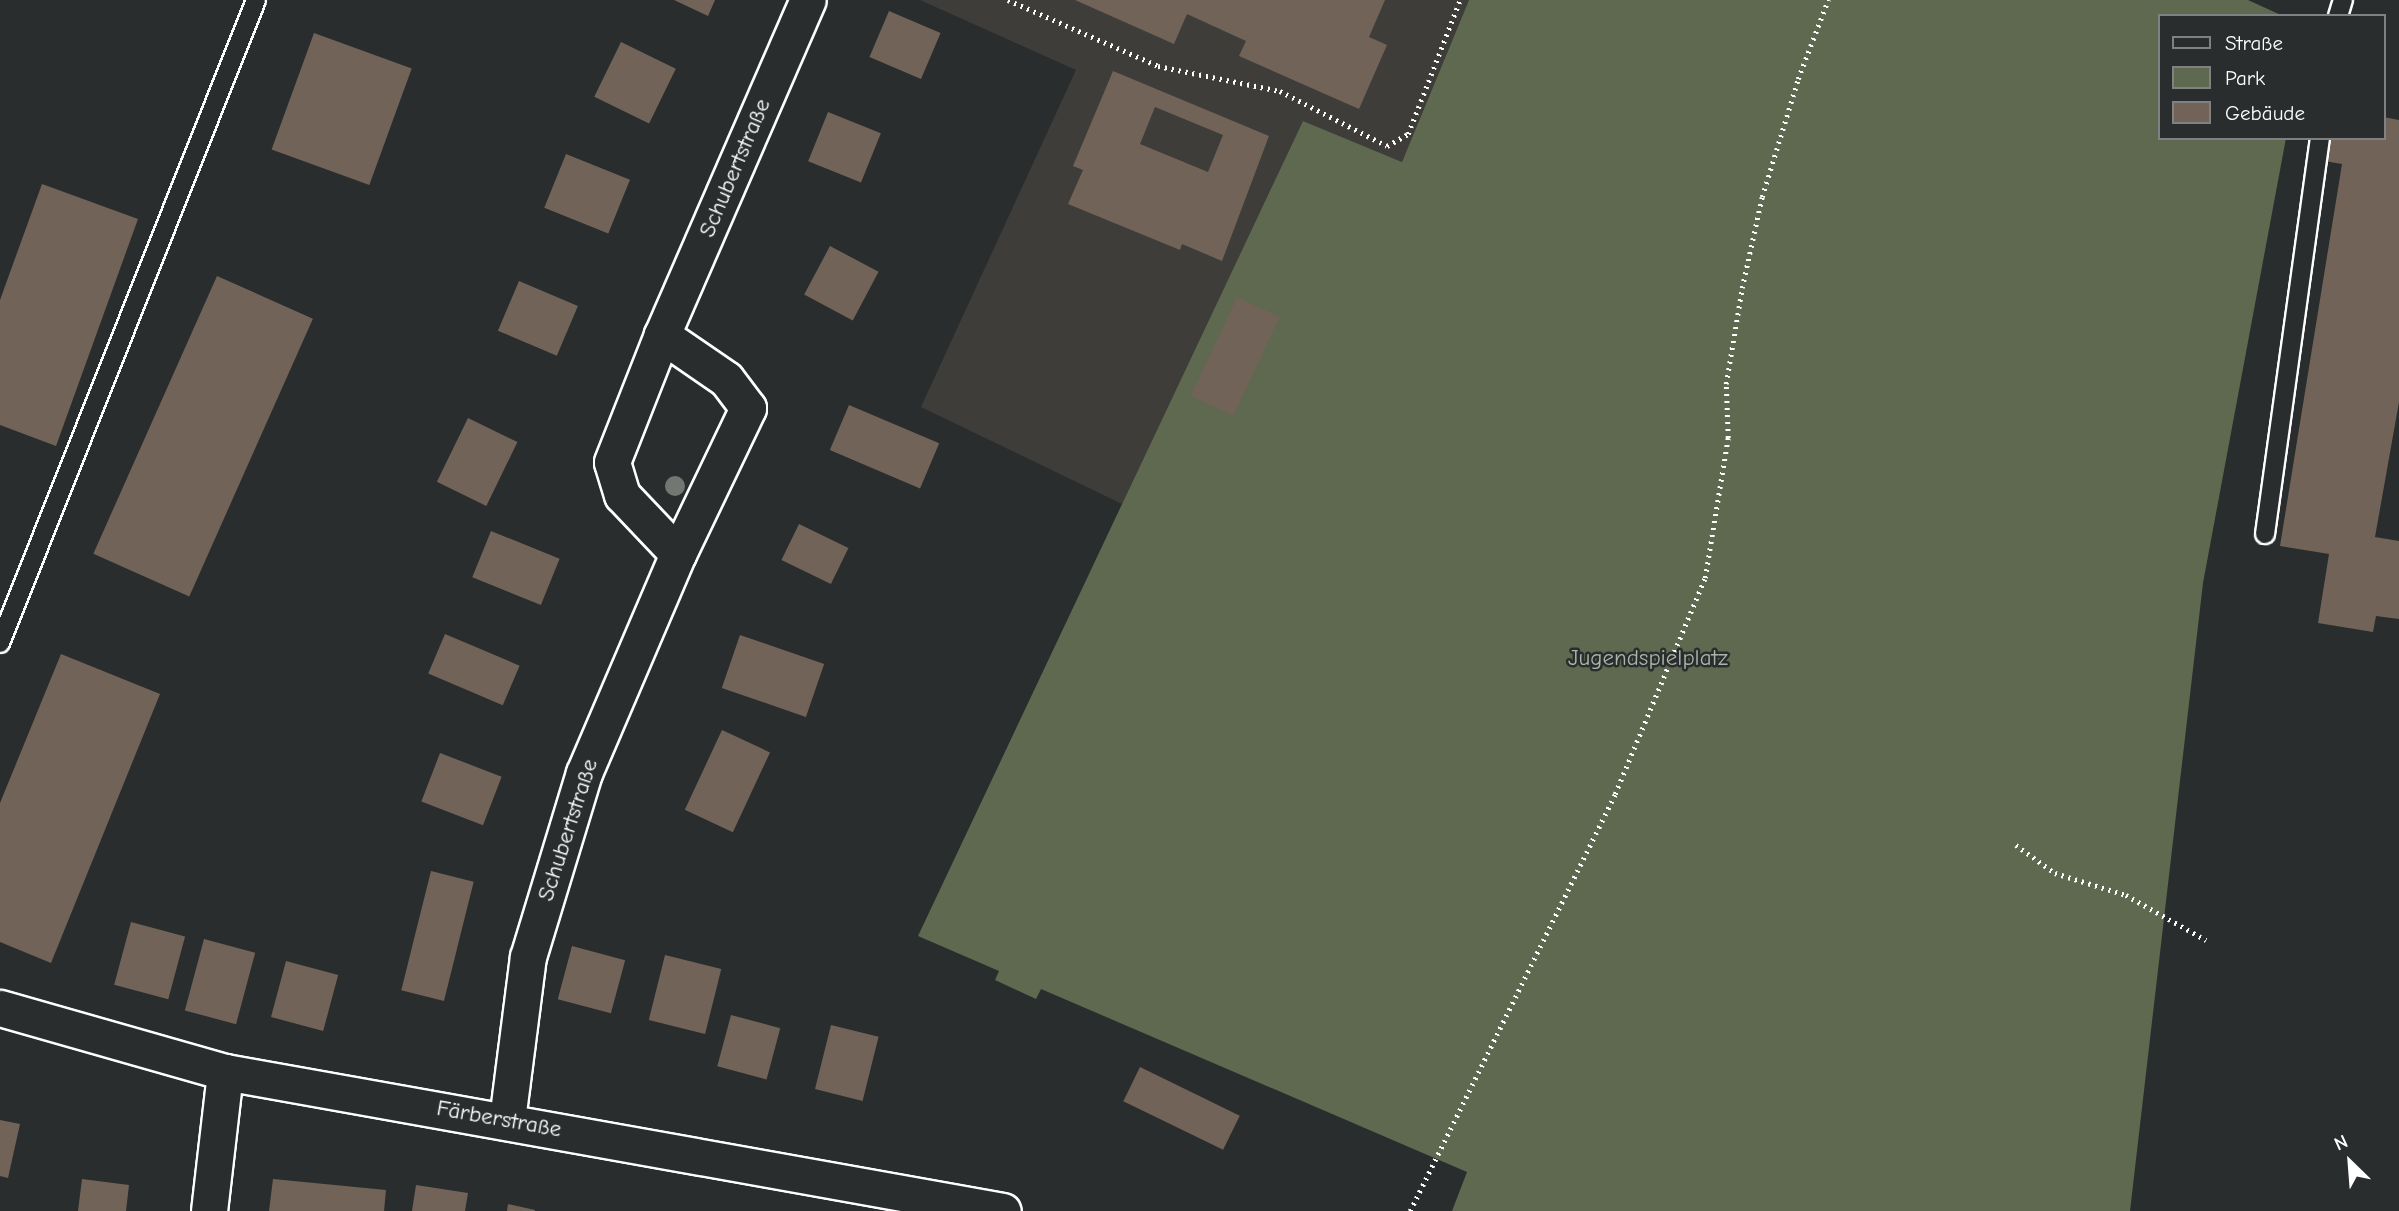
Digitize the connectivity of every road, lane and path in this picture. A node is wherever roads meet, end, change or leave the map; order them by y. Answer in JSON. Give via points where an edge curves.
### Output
{"nodes":[{"id":1,"x":256,"y":0,"type":"edge"},
{"id":2,"x":808,"y":0,"type":"edge"},
{"id":3,"x":1008,"y":0,"type":"edge"},
{"id":4,"x":1460,"y":0,"type":"edge"},
{"id":5,"x":1828,"y":0,"type":"edge"},
{"id":6,"x":2320,"y":140,"type":"edge"},
{"id":7,"x":662,"y":335,"type":"junction"},
{"id":8,"x":2264,"y":534,"type":"dead end"},
{"id":9,"x":678,"y":554,"type":"junction"},
{"id":10,"x":0,"y":643,"type":"edge"},
{"id":11,"x":2016,"y":845,"type":"dead end"},
{"id":12,"x":2206,"y":940,"type":"dead end"},
{"id":13,"x":0,"y":1008,"type":"edge"},
{"id":14,"x":225,"y":1072,"type":"junction"},
{"id":15,"x":508,"y":1120,"type":"junction"},
{"id":16,"x":209,"y":1211,"type":"edge"},
{"id":17,"x":1003,"y":1211,"type":"edge"},
{"id":18,"x":1410,"y":1211,"type":"edge"}],
"edges":[{"from":1,"to":10,"type":"lane"},
{"from":2,"to":7,"type":"street","name":"Schubertstraße"},
{"from":3,"to":4,"type":"path","via":[[1158,66],[1280,91],[1387,146],[1409,134]]},
{"from":5,"to":18,"type":"path","via":[[1762,197],[1742,288],[1726,384],[1728,438],[1705,578],[1615,794]]},
{"from":6,"to":8,"type":"lane"},
{"from":7,"to":9,"type":"street","name":"Schubertstraße","via":[[612,462],[622,495]]},
{"from":7,"to":9,"type":"street","name":"Schubertstraße","via":[[726,379],[748,408]]},
{"from":9,"to":15,"type":"street","name":"Schubertstraße","via":[[584,773],[532,944]]},
{"from":11,"to":12,"type":"path","via":[[2055,873],[2126,895]]},
{"from":13,"to":14,"type":"street","name":"Färberstraße"},
{"from":14,"to":15,"type":"street","name":"Färberstraße"},
{"from":14,"to":16,"type":"street"},
{"from":15,"to":17,"type":"street","name":"Färberstraße"}]}
